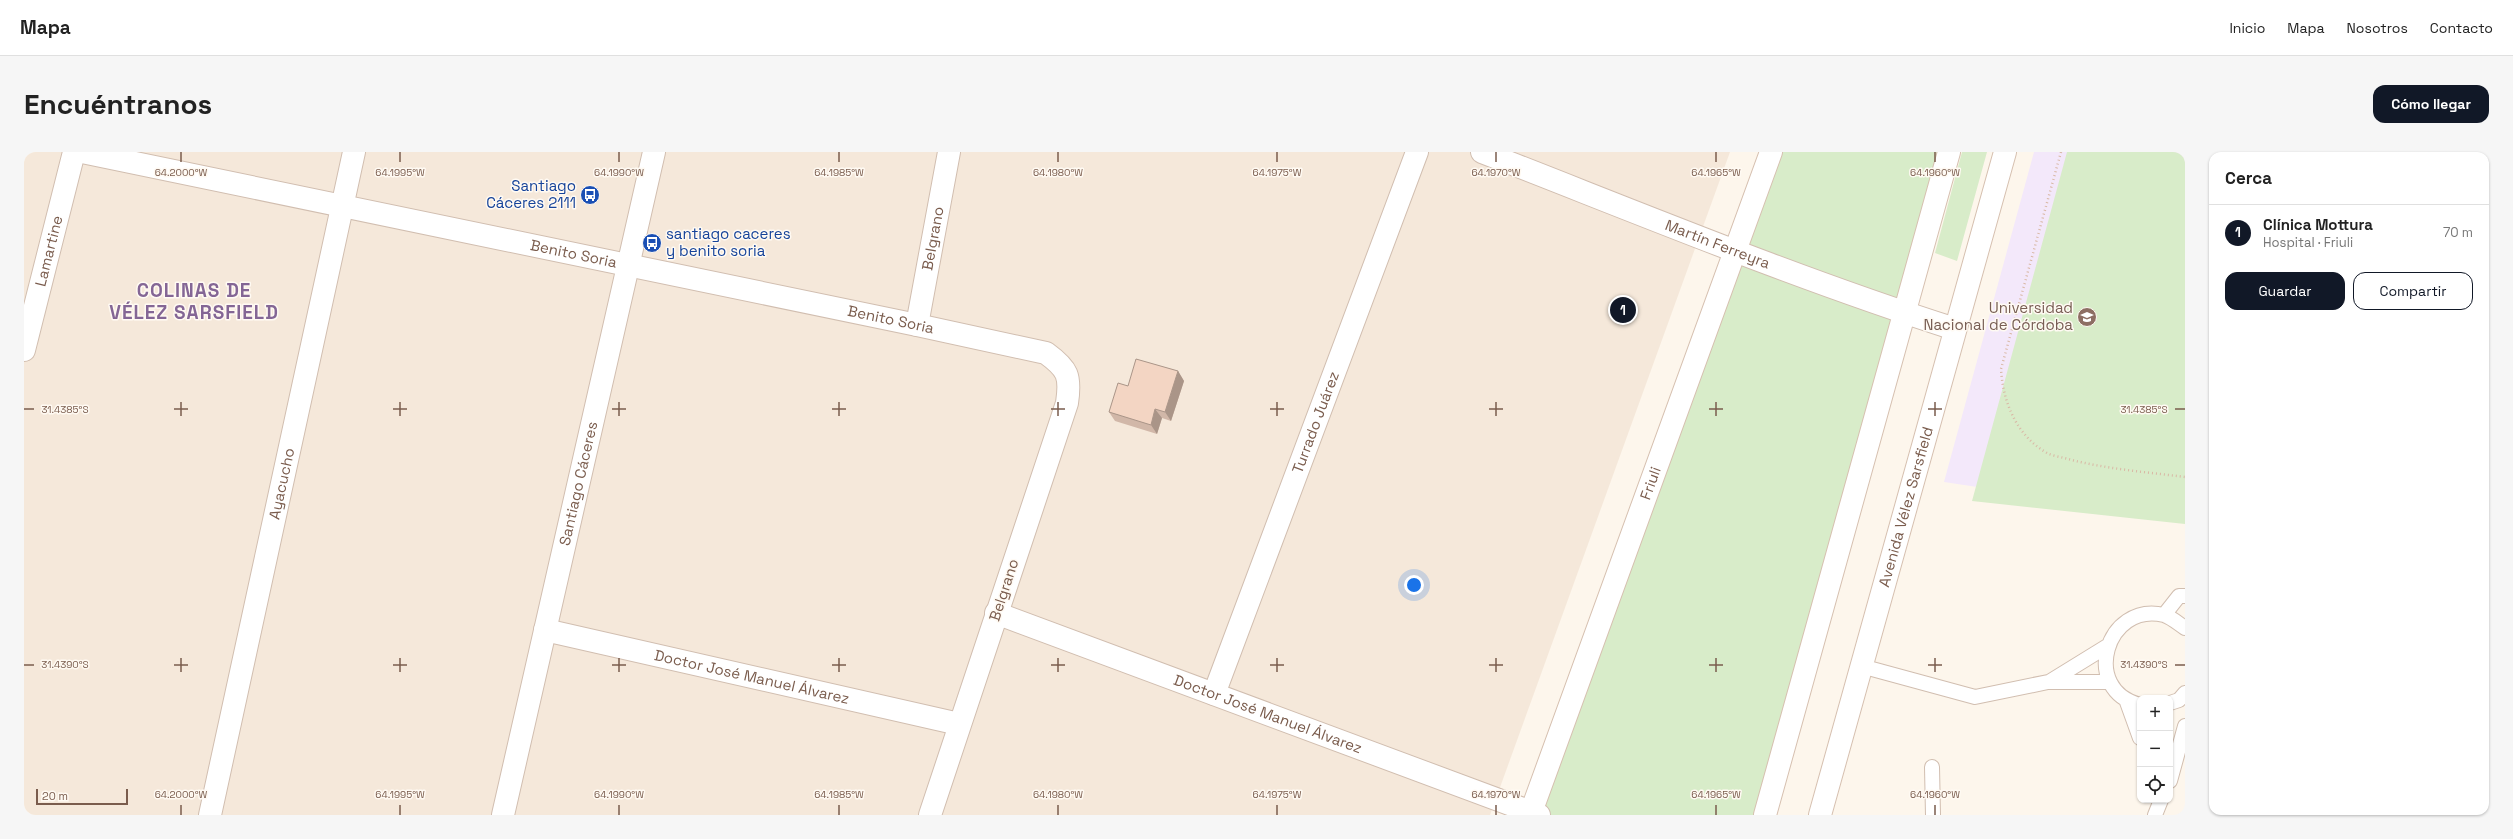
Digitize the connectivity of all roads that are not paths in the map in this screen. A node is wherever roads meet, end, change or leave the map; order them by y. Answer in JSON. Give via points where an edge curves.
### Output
{"nodes":[{"id":1,"x":74,"y":152,"type":"edge"},
{"id":2,"x":82,"y":152,"type":"edge"},
{"id":3,"x":354,"y":152,"type":"edge"},
{"id":4,"x":654,"y":152,"type":"edge"},
{"id":5,"x":949,"y":152,"type":"edge"},
{"id":6,"x":1417,"y":152,"type":"edge"},
{"id":7,"x":1482,"y":152,"type":"edge"},
{"id":8,"x":1771,"y":152,"type":"edge"},
{"id":9,"x":1949,"y":152,"type":"edge"},
{"id":10,"x":2005,"y":152,"type":"edge"},
{"id":11,"x":342,"y":207,"type":"junction"},
{"id":12,"x":1735,"y":250,"type":"junction"},
{"id":13,"x":628,"y":266,"type":"junction"},
{"id":14,"x":1906,"y":313,"type":"junction"},
{"id":15,"x":917,"y":325,"type":"junction"},
{"id":16,"x":1955,"y":329,"type":"junction"},
{"id":17,"x":24,"y":350,"type":"edge"},
{"id":18,"x":1062,"y":365,"type":"joint"},
{"id":19,"x":2185,"y":596,"type":"edge"},
{"id":20,"x":996,"y":613,"type":"junction"},
{"id":21,"x":2164,"y":615,"type":"junction"},
{"id":22,"x":2185,"y":628,"type":"edge"},
{"id":23,"x":545,"y":630,"type":"junction"},
{"id":24,"x":2109,"y":645,"type":"junction"},
{"id":25,"x":1861,"y":666,"type":"junction"},
{"id":26,"x":2048,"y":682,"type":"junction"},
{"id":27,"x":2109,"y":682,"type":"junction"},
{"id":28,"x":2185,"y":693,"type":"edge"},
{"id":29,"x":1214,"y":694,"type":"junction"},
{"id":30,"x":2173,"y":702,"type":"edge"},
{"id":31,"x":2134,"y":703,"type":"edge"},
{"id":32,"x":959,"y":724,"type":"junction"},
{"id":33,"x":2185,"y":726,"type":"edge"},
{"id":34,"x":2139,"y":731,"type":"edge"},
{"id":35,"x":1932,"y":767,"type":"dead end"},
{"id":36,"x":2173,"y":770,"type":"edge"},
{"id":37,"x":1534,"y":814,"type":"edge"},
{"id":38,"x":210,"y":815,"type":"edge"},
{"id":39,"x":503,"y":815,"type":"edge"},
{"id":40,"x":930,"y":815,"type":"edge"},
{"id":41,"x":1765,"y":815,"type":"edge"},
{"id":42,"x":1820,"y":815,"type":"edge"},
{"id":43,"x":1933,"y":815,"type":"edge"}],
"edges":[{"from":1,"to":17,"type":"street","name":"Lamartine"},
{"from":2,"to":11,"type":"street","name":"Benito Soria"},
{"from":3,"to":11,"type":"street","name":"Ayacucho"},
{"from":4,"to":13,"type":"street","name":"Santiago Cáceres"},
{"from":5,"to":15,"type":"street","name":"Belgrano"},
{"from":6,"to":29,"type":"street","name":"Turrado Juárez"},
{"from":7,"to":12,"type":"street","name":"Martín Ferreyra"},
{"from":8,"to":12,"type":"street","name":"Friuli"},
{"from":9,"to":14,"type":"street"},
{"from":10,"to":16,"type":"street","name":"Avenida Vélez Sarsfield"},
{"from":11,"to":13,"type":"street","name":"Benito Soria"},
{"from":11,"to":38,"type":"street","name":"Ayacucho"},
{"from":12,"to":14,"type":"street","name":"Martín Ferreyra"},
{"from":12,"to":37,"type":"street","name":"Friuli"},
{"from":13,"to":15,"type":"street","name":"Benito Soria"},
{"from":13,"to":23,"type":"street","name":"Santiago Cáceres"},
{"from":14,"to":16,"type":"street","name":"Martín Ferreyra"},
{"from":14,"to":41,"type":"street"},
{"from":15,"to":18,"type":"street","name":"Benito Soria","via":[[1046,353]]},
{"from":16,"to":25,"type":"street","name":"Avenida Vélez Sarsfield"},
{"from":18,"to":20,"type":"street","name":"Belgrano","via":[[1070,382],[1067,402]]},
{"from":19,"to":21,"type":"lane","via":[[2179,596]]},
{"from":20,"to":29,"type":"street","name":"Doctor José Manuel Álvarez"},
{"from":20,"to":32,"type":"street","name":"Belgrano"},
{"from":21,"to":22,"type":"lane"},
{"from":21,"to":24,"type":"lane","via":[[2138,616],[2115,631]]},
{"from":23,"to":32,"type":"street","name":"Doctor José Manuel Álvarez"},
{"from":23,"to":39,"type":"street","name":"Santiago Cáceres"},
{"from":24,"to":26,"type":"lane"},
{"from":24,"to":27,"type":"lane","via":[[2105,655]]},
{"from":25,"to":26,"type":"lane","via":[[1975,697]]},
{"from":25,"to":42,"type":"street","name":"Avenida Vélez Sarsfield"},
{"from":26,"to":27,"type":"lane"},
{"from":27,"to":31,"type":"lane"},
{"from":28,"to":30,"type":"lane"},
{"from":29,"to":37,"type":"street","name":"Doctor José Manuel Álvarez"},
{"from":31,"to":34,"type":"lane"},
{"from":32,"to":40,"type":"street","name":"Belgrano"},
{"from":33,"to":36,"type":"lane"},
{"from":35,"to":43,"type":"lane"}]}
